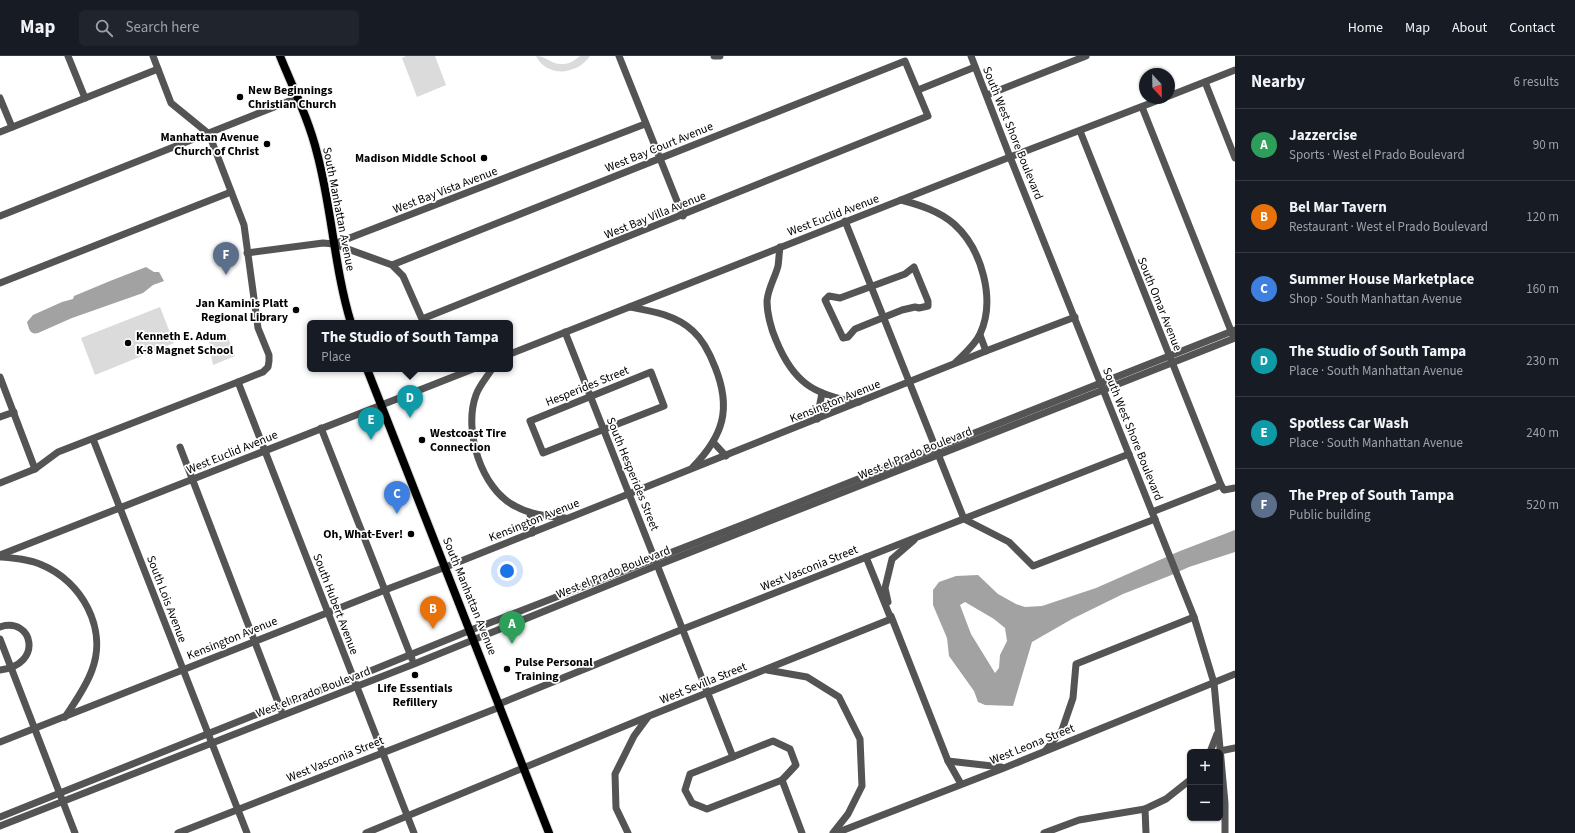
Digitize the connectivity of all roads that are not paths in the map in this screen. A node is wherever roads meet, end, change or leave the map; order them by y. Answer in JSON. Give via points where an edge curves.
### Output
{"nodes":[{"id":1,"x":68,"y":56,"type":"edge"},
{"id":2,"x":153,"y":56,"type":"edge"},
{"id":3,"x":280,"y":56,"type":"edge"},
{"id":4,"x":619,"y":56,"type":"edge"},
{"id":5,"x":714,"y":56,"type":"edge"},
{"id":6,"x":720,"y":56,"type":"edge"},
{"id":7,"x":971,"y":56,"type":"edge"},
{"id":8,"x":1086,"y":56,"type":"edge"},
{"id":9,"x":975,"y":67,"type":"junction"},
{"id":10,"x":158,"y":69,"type":"junction"},
{"id":11,"x":1235,"y":70,"type":"edge"},
{"id":12,"x":1205,"y":82,"type":"junction"},
{"id":13,"x":918,"y":90,"type":"junction"},
{"id":14,"x":1175,"y":94,"type":"edge"},
{"id":15,"x":987,"y":95,"type":"junction"},
{"id":16,"x":0,"y":98,"type":"edge"},
{"id":17,"x":85,"y":98,"type":"junction"},
{"id":18,"x":297,"y":98,"type":"junction"},
{"id":19,"x":1149,"y":104,"type":"edge"},
{"id":20,"x":1142,"y":107,"type":"junction"},
{"id":21,"x":645,"y":124,"type":"junction"},
{"id":22,"x":12,"y":127,"type":"junction"},
{"id":23,"x":1080,"y":131,"type":"junction"},
{"id":24,"x":0,"y":132,"type":"edge"},
{"id":25,"x":208,"y":134,"type":"junction"},
{"id":26,"x":1010,"y":157,"type":"junction"},
{"id":27,"x":1235,"y":158,"type":"edge"},
{"id":28,"x":660,"y":159,"type":"junction"},
{"id":29,"x":231,"y":192,"type":"junction"},
{"id":30,"x":901,"y":200,"type":"junction"},
{"id":31,"x":0,"y":216,"type":"edge"},
{"id":32,"x":683,"y":216,"type":"junction"},
{"id":33,"x":845,"y":222,"type":"junction"},
{"id":34,"x":334,"y":244,"type":"junction"},
{"id":35,"x":780,"y":247,"type":"junction"},
{"id":36,"x":247,"y":253,"type":"junction"},
{"id":37,"x":392,"y":265,"type":"junction"},
{"id":38,"x":0,"y":283,"type":"edge"},
{"id":39,"x":871,"y":286,"type":"junction"},
{"id":40,"x":630,"y":307,"type":"junction"},
{"id":41,"x":1075,"y":317,"type":"junction"},
{"id":42,"x":884,"y":319,"type":"junction"},
{"id":43,"x":350,"y":320,"type":"edge"},
{"id":44,"x":565,"y":332,"type":"junction"},
{"id":45,"x":980,"y":335,"type":"junction"},
{"id":46,"x":1234,"y":336,"type":"edge"},
{"id":47,"x":986,"y":351,"type":"junction"},
{"id":48,"x":513,"y":353,"type":"edge"},
{"id":49,"x":1171,"y":360,"type":"junction"},
{"id":50,"x":953,"y":366,"type":"junction"},
{"id":51,"x":368,"y":372,"type":"edge"},
{"id":52,"x":465,"y":372,"type":"edge"},
{"id":53,"x":490,"y":372,"type":"edge"},
{"id":54,"x":0,"y":377,"type":"edge"},
{"id":55,"x":238,"y":382,"type":"junction"},
{"id":56,"x":910,"y":383,"type":"junction"},
{"id":57,"x":1102,"y":387,"type":"junction"},
{"id":58,"x":822,"y":393,"type":"junction"},
{"id":59,"x":590,"y":397,"type":"junction"},
{"id":60,"x":861,"y":402,"type":"junction"},
{"id":61,"x":382,"y":404,"type":"junction"},
{"id":62,"x":14,"y":412,"type":"junction"},
{"id":63,"x":0,"y":417,"type":"edge"},
{"id":64,"x":817,"y":419,"type":"junction"},
{"id":65,"x":321,"y":428,"type":"junction"},
{"id":66,"x":603,"y":429,"type":"junction"},
{"id":67,"x":93,"y":439,"type":"junction"},
{"id":68,"x":714,"y":443,"type":"junction"},
{"id":69,"x":180,"y":447,"type":"dead end"},
{"id":70,"x":265,"y":450,"type":"junction"},
{"id":71,"x":937,"y":452,"type":"junction"},
{"id":72,"x":1129,"y":454,"type":"junction"},
{"id":73,"x":726,"y":456,"type":"junction"},
{"id":74,"x":35,"y":469,"type":"junction"},
{"id":75,"x":691,"y":469,"type":"junction"},
{"id":76,"x":192,"y":479,"type":"junction"},
{"id":77,"x":0,"y":483,"type":"edge"},
{"id":78,"x":1221,"y":485,"type":"junction"},
{"id":79,"x":838,"y":486,"type":"junction"},
{"id":80,"x":1235,"y":488,"type":"edge"},
{"id":81,"x":629,"y":494,"type":"junction"},
{"id":82,"x":841,"y":494,"type":"junction"},
{"id":83,"x":120,"y":508,"type":"junction"},
{"id":84,"x":530,"y":513,"type":"junction"},
{"id":85,"x":1154,"y":515,"type":"junction"},
{"id":86,"x":568,"y":518,"type":"junction"},
{"id":87,"x":964,"y":519,"type":"junction"},
{"id":88,"x":748,"y":527,"type":"junction"},
{"id":89,"x":532,"y":533,"type":"junction"},
{"id":90,"x":919,"y":536,"type":"junction"},
{"id":91,"x":0,"y":556,"type":"edge"},
{"id":92,"x":866,"y":557,"type":"junction"},
{"id":93,"x":656,"y":562,"type":"junction"},
{"id":94,"x":445,"y":567,"type":"junction"},
{"id":95,"x":577,"y":589,"type":"junction"},
{"id":96,"x":385,"y":590,"type":"junction"},
{"id":97,"x":580,"y":597,"type":"junction"},
{"id":98,"x":328,"y":612,"type":"junction"},
{"id":99,"x":1194,"y":617,"type":"junction"},
{"id":100,"x":500,"y":619,"type":"junction"},
{"id":101,"x":891,"y":619,"type":"junction"},
{"id":102,"x":0,"y":627,"type":"edge"},
{"id":103,"x":504,"y":628,"type":"junction"},
{"id":104,"x":684,"y":629,"type":"junction"},
{"id":105,"x":471,"y":630,"type":"junction"},
{"id":106,"x":0,"y":639,"type":"edge"},
{"id":107,"x":474,"y":640,"type":"junction"},
{"id":108,"x":255,"y":641,"type":"junction"},
{"id":109,"x":440,"y":643,"type":"junction"},
{"id":110,"x":445,"y":652,"type":"junction"},
{"id":111,"x":410,"y":655,"type":"junction"},
{"id":112,"x":414,"y":664,"type":"junction"},
{"id":113,"x":12,"y":668,"type":"junction"},
{"id":114,"x":183,"y":669,"type":"junction"},
{"id":115,"x":766,"y":669,"type":"junction"},
{"id":116,"x":0,"y":670,"type":"edge"},
{"id":117,"x":1235,"y":674,"type":"edge"},
{"id":118,"x":353,"y":678,"type":"junction"},
{"id":119,"x":1214,"y":683,"type":"junction"},
{"id":120,"x":357,"y":687,"type":"junction"},
{"id":121,"x":709,"y":692,"type":"junction"},
{"id":122,"x":280,"y":705,"type":"junction"},
{"id":123,"x":500,"y":706,"type":"junction"},
{"id":124,"x":284,"y":716,"type":"junction"},
{"id":125,"x":649,"y":716,"type":"junction"},
{"id":126,"x":65,"y":717,"type":"junction"},
{"id":127,"x":34,"y":729,"type":"junction"},
{"id":128,"x":1218,"y":731,"type":"junction"},
{"id":129,"x":208,"y":734,"type":"junction"},
{"id":130,"x":0,"y":738,"type":"edge"},
{"id":131,"x":10,"y":738,"type":"junction"},
{"id":132,"x":0,"y":742,"type":"edge"},
{"id":133,"x":211,"y":743,"type":"junction"},
{"id":134,"x":1235,"y":748,"type":"edge"},
{"id":135,"x":1211,"y":749,"type":"edge"},
{"id":136,"x":1220,"y":749,"type":"edge"},
{"id":137,"x":1223,"y":750,"type":"edge"},
{"id":138,"x":1046,"y":751,"type":"junction"},
{"id":139,"x":382,"y":752,"type":"junction"},
{"id":140,"x":733,"y":757,"type":"junction"},
{"id":141,"x":948,"y":761,"type":"junction"},
{"id":142,"x":134,"y":764,"type":"junction"},
{"id":143,"x":524,"y":768,"type":"junction"},
{"id":144,"x":1004,"y":768,"type":"junction"},
{"id":145,"x":137,"y":772,"type":"junction"},
{"id":146,"x":782,"y":780,"type":"junction"},
{"id":147,"x":1187,"y":782,"type":"edge"},
{"id":148,"x":960,"y":784,"type":"junction"},
{"id":149,"x":1222,"y":785,"type":"edge"},
{"id":150,"x":60,"y":794,"type":"junction"},
{"id":151,"x":62,"y":802,"type":"junction"},
{"id":152,"x":238,"y":809,"type":"junction"},
{"id":153,"x":1145,"y":809,"type":"junction"},
{"id":154,"x":408,"y":816,"type":"junction"},
{"id":155,"x":0,"y":817,"type":"edge"},
{"id":156,"x":0,"y":826,"type":"edge"},
{"id":157,"x":75,"y":833,"type":"edge"},
{"id":158,"x":178,"y":833,"type":"edge"},
{"id":159,"x":247,"y":833,"type":"edge"},
{"id":160,"x":366,"y":833,"type":"edge"},
{"id":161,"x":414,"y":833,"type":"edge"},
{"id":162,"x":549,"y":833,"type":"edge"},
{"id":163,"x":628,"y":833,"type":"edge"},
{"id":164,"x":802,"y":833,"type":"edge"},
{"id":165,"x":834,"y":833,"type":"edge"},
{"id":166,"x":1044,"y":833,"type":"edge"},
{"id":167,"x":1146,"y":833,"type":"edge"},
{"id":168,"x":1225,"y":833,"type":"edge"}],
"edges":[{"from":1,"to":17,"type":"street"},
{"from":2,"to":10,"type":"street"},
{"from":3,"to":18,"type":"main road","name":"South Manhattan Avenue"},
{"from":4,"to":21,"type":"street"},
{"from":5,"to":6,"type":"street"},
{"from":7,"to":9,"type":"street","name":"South West Shore Boulevard"},
{"from":8,"to":15,"type":"street"},
{"from":9,"to":13,"type":"street"},
{"from":9,"to":15,"type":"street","name":"South West Shore Boulevard"},
{"from":10,"to":17,"type":"street"},
{"from":10,"to":25,"type":"street","via":[[171,103]]},
{"from":11,"to":12,"type":"street"},
{"from":12,"to":14,"type":"street"},
{"from":12,"to":27,"type":"street"},
{"from":13,"to":28,"type":"street","name":"West Bay Court Avenue","via":[[905,61]]},
{"from":13,"to":32,"type":"street","name":"West Bay Villa Avenue","via":[[928,116]]},
{"from":15,"to":26,"type":"street","name":"South West Shore Boulevard"},
{"from":16,"to":22,"type":"street"},
{"from":17,"to":22,"type":"street"},
{"from":18,"to":25,"type":"street"},
{"from":18,"to":34,"type":"main road","name":"South Manhattan Avenue","via":[[317,151]]},
{"from":19,"to":20,"type":"street","name":"West Euclid Avenue"},
{"from":20,"to":23,"type":"street","name":"West Euclid Avenue"},
{"from":20,"to":46,"type":"street"},
{"from":21,"to":28,"type":"street"},
{"from":21,"to":34,"type":"street","name":"West Bay Vista Avenue"},
{"from":22,"to":24,"type":"street"},
{"from":23,"to":26,"type":"street","name":"West Euclid Avenue"},
{"from":23,"to":49,"type":"street","name":"South Omar Avenue"},
{"from":25,"to":29,"type":"street"},
{"from":25,"to":31,"type":"street"},
{"from":26,"to":30,"type":"street","name":"West Euclid Avenue"},
{"from":26,"to":41,"type":"street","name":"South West Shore Boulevard"},
{"from":28,"to":32,"type":"street"},
{"from":28,"to":37,"type":"street","name":"West Bay Court Avenue"},
{"from":29,"to":36,"type":"street","via":[[244,225]]},
{"from":29,"to":38,"type":"street"},
{"from":30,"to":33,"type":"street","name":"West Euclid Avenue"},
{"from":30,"to":45,"type":"street","via":[[935,212],[953,224],[972,247],[986,284],[988,301]]},
{"from":32,"to":37,"type":"street","name":"West Bay Villa Avenue","via":[[422,320],[403,276]]},
{"from":33,"to":35,"type":"street","name":"West Euclid Avenue"},
{"from":33,"to":39,"type":"street"},
{"from":34,"to":36,"type":"street","name":"West Bay Vista Avenue","via":[[323,243]]},
{"from":34,"to":37,"type":"street"},
{"from":34,"to":43,"type":"main road","name":"South Manhattan Avenue","via":[[340,282]]},
{"from":35,"to":40,"type":"street","name":"West Euclid Avenue"},
{"from":35,"to":58,"type":"street","via":[[778,266],[767,302],[774,334],[783,358],[791,369],[801,381]]},
{"from":36,"to":55,"type":"street","via":[[258,328],[268,355],[268,367],[263,372]]},
{"from":39,"to":42,"type":"street"},
{"from":39,"to":42,"type":"street","via":[[905,274],[914,267],[917,272],[928,306],[915,306]]},
{"from":39,"to":42,"type":"street","via":[[840,298],[829,296],[825,300],[842,338],[848,338],[855,329]]},
{"from":40,"to":44,"type":"street","name":"West Euclid Avenue"},
{"from":40,"to":68,"type":"street","via":[[676,319],[692,330],[702,342],[711,357],[723,395],[724,410]]},
{"from":41,"to":47,"type":"street","name":"Kensington Avenue"},
{"from":41,"to":57,"type":"street","name":"South West Shore Boulevard"},
{"from":42,"to":56,"type":"street"},
{"from":44,"to":48,"type":"street","name":"West Euclid Avenue"},
{"from":44,"to":59,"type":"street","name":"South Hesperides Street"},
{"from":45,"to":47,"type":"street"},
{"from":45,"to":50,"type":"street"},
{"from":46,"to":49,"type":"street","name":"West el Prado Boulevard"},
{"from":47,"to":50,"type":"street","name":"Kensington Avenue"},
{"from":49,"to":57,"type":"street","name":"West el Prado Boulevard"},
{"from":49,"to":78,"type":"street","name":"South Omar Avenue"},
{"from":50,"to":56,"type":"street","name":"Kensington Avenue"},
{"from":51,"to":61,"type":"main road","name":"South Manhattan Avenue"},
{"from":52,"to":61,"type":"street","name":"West Euclid Avenue"},
{"from":53,"to":84,"type":"street","via":[[476,394],[471,425],[475,448],[492,486],[513,506]]},
{"from":54,"to":62,"type":"street"},
{"from":55,"to":67,"type":"street"},
{"from":55,"to":70,"type":"street","name":"South Hubert Avenue"},
{"from":56,"to":60,"type":"street","name":"Kensington Avenue"},
{"from":56,"to":71,"type":"street"},
{"from":57,"to":71,"type":"street","name":"West el Prado Boulevard"},
{"from":57,"to":72,"type":"street","name":"South West Shore Boulevard"},
{"from":58,"to":60,"type":"street"},
{"from":58,"to":64,"type":"street"},
{"from":59,"to":66,"type":"street","name":"South Hesperides Street"},
{"from":59,"to":66,"type":"street","name":"Hesperides Street","via":[[530,421],[543,453]]},
{"from":59,"to":66,"type":"street","name":"Hesperides Street","via":[[651,372],[664,406]]},
{"from":60,"to":64,"type":"street","name":"Kensington Avenue"},
{"from":61,"to":65,"type":"street","name":"West Euclid Avenue"},
{"from":61,"to":94,"type":"main road","name":"South Manhattan Avenue"},
{"from":62,"to":63,"type":"street"},
{"from":62,"to":74,"type":"street"},
{"from":64,"to":73,"type":"street","name":"Kensington Avenue"},
{"from":65,"to":70,"type":"street","name":"West Euclid Avenue"},
{"from":65,"to":96,"type":"street"},
{"from":66,"to":81,"type":"street","name":"South Hesperides Street"},
{"from":67,"to":74,"type":"street","via":[[58,452]]},
{"from":67,"to":83,"type":"street","name":"South Lois Avenue"},
{"from":68,"to":73,"type":"street"},
{"from":68,"to":75,"type":"street"},
{"from":69,"to":76,"type":"street"},
{"from":70,"to":76,"type":"street","name":"West Euclid Avenue"},
{"from":70,"to":98,"type":"street","name":"South Hubert Avenue"},
{"from":71,"to":79,"type":"street","name":"West el Prado Boulevard"},
{"from":71,"to":82,"type":"street","name":"West el Prado Boulevard"},
{"from":71,"to":87,"type":"street"},
{"from":72,"to":85,"type":"street","name":"South West Shore Boulevard"},
{"from":72,"to":87,"type":"street","name":"West Vasconia Street"},
{"from":73,"to":75,"type":"street","name":"Kensington Avenue"},
{"from":74,"to":77,"type":"street"},
{"from":75,"to":81,"type":"street","name":"Kensington Avenue"},
{"from":76,"to":83,"type":"street","name":"West Euclid Avenue"},
{"from":76,"to":108,"type":"street"},
{"from":78,"to":80,"type":"street","via":[[1224,490]]},
{"from":78,"to":85,"type":"street"},
{"from":79,"to":82,"type":"street"},
{"from":79,"to":88,"type":"street","name":"West el Prado Boulevard"},
{"from":81,"to":86,"type":"street","name":"Kensington Avenue"},
{"from":81,"to":93,"type":"street","name":"South Hesperides Street"},
{"from":82,"to":88,"type":"street","name":"West el Prado Boulevard"},
{"from":83,"to":91,"type":"street","name":"West Euclid Avenue"},
{"from":83,"to":114,"type":"street","name":"South Lois Avenue"},
{"from":84,"to":86,"type":"street"},
{"from":84,"to":89,"type":"street"},
{"from":85,"to":87,"type":"street","via":[[1033,566],[1009,542]]},
{"from":85,"to":99,"type":"street","name":"South West Shore Boulevard"},
{"from":86,"to":89,"type":"street","name":"Kensington Avenue"},
{"from":87,"to":90,"type":"street","name":"West Vasconia Street"},
{"from":88,"to":93,"type":"street","name":"West el Prado Boulevard"},
{"from":89,"to":94,"type":"street","name":"Kensington Avenue"},
{"from":90,"to":92,"type":"street","name":"West Vasconia Street"},
{"from":90,"to":101,"type":"street","via":[[892,559],[885,588]]},
{"from":91,"to":126,"type":"street","via":[[41,564],[54,571],[68,581],[91,614],[97,645],[93,669],[83,691]]},
{"from":92,"to":101,"type":"street"},
{"from":92,"to":104,"type":"street","name":"West Vasconia Street"},
{"from":93,"to":95,"type":"street","name":"West el Prado Boulevard"},
{"from":93,"to":97,"type":"street","name":"West el Prado Boulevard"},
{"from":93,"to":104,"type":"street","name":"South Hesperides Street"},
{"from":94,"to":96,"type":"street","name":"Kensington Avenue"},
{"from":94,"to":105,"type":"main road","name":"South Manhattan Avenue"},
{"from":95,"to":97,"type":"street"},
{"from":95,"to":100,"type":"street","name":"West el Prado Boulevard"},
{"from":96,"to":98,"type":"street","name":"Kensington Avenue"},
{"from":96,"to":111,"type":"street"},
{"from":97,"to":103,"type":"street","name":"West el Prado Boulevard"},
{"from":98,"to":108,"type":"street","name":"Kensington Avenue"},
{"from":98,"to":118,"type":"street","name":"South Hubert Avenue"},
{"from":99,"to":119,"type":"street","name":"South West Shore Boulevard"},
{"from":99,"to":138,"type":"street","via":[[1076,664],[1073,698],[1062,730]]},
{"from":100,"to":103,"type":"street"},
{"from":100,"to":105,"type":"street","name":"West el Prado Boulevard"},
{"from":101,"to":115,"type":"street","name":"West Sevilla Street"},
{"from":101,"to":141,"type":"street"},
{"from":102,"to":113,"type":"street","via":[[17,627],[24,631],[28,638],[28,653],[20,664]]},
{"from":103,"to":107,"type":"street","name":"West el Prado Boulevard"},
{"from":104,"to":121,"type":"street","name":"South Hesperides Street"},
{"from":104,"to":123,"type":"street","name":"West Vasconia Street"},
{"from":105,"to":107,"type":"main road","name":"South Manhattan Avenue"},
{"from":105,"to":109,"type":"street","name":"West el Prado Boulevard"},
{"from":106,"to":113,"type":"street"},
{"from":107,"to":110,"type":"street","name":"West el Prado Boulevard"},
{"from":107,"to":123,"type":"main road","name":"South Manhattan Avenue"},
{"from":108,"to":114,"type":"street","name":"Kensington Avenue"},
{"from":108,"to":122,"type":"street"},
{"from":109,"to":110,"type":"street"},
{"from":109,"to":111,"type":"street","name":"West el Prado Boulevard"},
{"from":110,"to":112,"type":"street","name":"West el Prado Boulevard"},
{"from":111,"to":112,"type":"street"},
{"from":111,"to":118,"type":"street","name":"West el Prado Boulevard"},
{"from":112,"to":120,"type":"street","name":"West el Prado Boulevard"},
{"from":113,"to":116,"type":"street"},
{"from":113,"to":127,"type":"street"},
{"from":114,"to":126,"type":"street","name":"Kensington Avenue"},
{"from":114,"to":129,"type":"street","name":"South Lois Avenue"},
{"from":115,"to":121,"type":"street","name":"West Sevilla Street"},
{"from":115,"to":165,"type":"street","via":[[807,677],[839,697],[860,739],[862,786],[848,814]]},
{"from":117,"to":119,"type":"street","name":"West Leona Street"},
{"from":118,"to":120,"type":"street","name":"South Hubert Avenue"},
{"from":118,"to":122,"type":"street","name":"West el Prado Boulevard"},
{"from":119,"to":128,"type":"street","name":"South West Shore Boulevard"},
{"from":119,"to":138,"type":"street","name":"West Leona Street"},
{"from":120,"to":124,"type":"street","name":"West el Prado Boulevard"},
{"from":120,"to":139,"type":"street","name":"South Hubert Avenue"},
{"from":121,"to":125,"type":"street","name":"West Sevilla Street"},
{"from":121,"to":140,"type":"street","name":"South Hesperides Street"},
{"from":122,"to":124,"type":"street"},
{"from":122,"to":129,"type":"street","name":"West el Prado Boulevard"},
{"from":123,"to":139,"type":"street","name":"West Vasconia Street"},
{"from":123,"to":143,"type":"main road","name":"South Manhattan Avenue"},
{"from":124,"to":133,"type":"street","name":"West el Prado Boulevard"},
{"from":125,"to":143,"type":"street","name":"West Sevilla Street"},
{"from":125,"to":163,"type":"street","via":[[634,736],[615,774],[616,808]]},
{"from":126,"to":127,"type":"street","name":"Kensington Avenue"},
{"from":127,"to":131,"type":"street","name":"Kensington Avenue"},
{"from":127,"to":150,"type":"street"},
{"from":128,"to":135,"type":"street"},
{"from":128,"to":136,"type":"street","name":"South West Shore Boulevard"},
{"from":129,"to":133,"type":"street","name":"South Lois Avenue"},
{"from":129,"to":142,"type":"street","name":"West el Prado Boulevard"},
{"from":130,"to":131,"type":"street"},
{"from":131,"to":132,"type":"street","name":"Kensington Avenue"},
{"from":133,"to":145,"type":"street","name":"West el Prado Boulevard"},
{"from":133,"to":152,"type":"street","name":"South Lois Avenue"},
{"from":134,"to":137,"type":"street"},
{"from":138,"to":144,"type":"street","name":"West Leona Street"},
{"from":139,"to":152,"type":"street","name":"West Vasconia Street"},
{"from":139,"to":154,"type":"street","name":"South Hubert Avenue"},
{"from":140,"to":146,"type":"street","via":[[773,741],[790,748],[796,765]]},
{"from":140,"to":146,"type":"street","via":[[690,774],[685,790],[692,803],[707,809]]},
{"from":141,"to":144,"type":"street"},
{"from":141,"to":148,"type":"street"},
{"from":142,"to":145,"type":"street"},
{"from":142,"to":150,"type":"street","name":"West el Prado Boulevard"},
{"from":143,"to":154,"type":"street","name":"West Sevilla Street"},
{"from":143,"to":162,"type":"main road","name":"South Manhattan Avenue"},
{"from":144,"to":148,"type":"street","name":"West Leona Street"},
{"from":145,"to":151,"type":"street","name":"West el Prado Boulevard"},
{"from":146,"to":164,"type":"street"},
{"from":147,"to":153,"type":"street","via":[[1166,799]]},
{"from":148,"to":165,"type":"street","name":"West Leona Street"},
{"from":149,"to":168,"type":"street","name":"South West Shore Boulevard"},
{"from":150,"to":151,"type":"street"},
{"from":150,"to":155,"type":"street","name":"West el Prado Boulevard"},
{"from":151,"to":156,"type":"street","name":"West el Prado Boulevard"},
{"from":151,"to":157,"type":"street"},
{"from":152,"to":158,"type":"street","name":"West Vasconia Street"},
{"from":152,"to":159,"type":"street","name":"South Lois Avenue"},
{"from":153,"to":166,"type":"street","via":[[1079,820]]},
{"from":153,"to":167,"type":"street"},
{"from":154,"to":160,"type":"street","name":"West Sevilla Street"},
{"from":154,"to":161,"type":"street","name":"South Hubert Avenue"}]}
